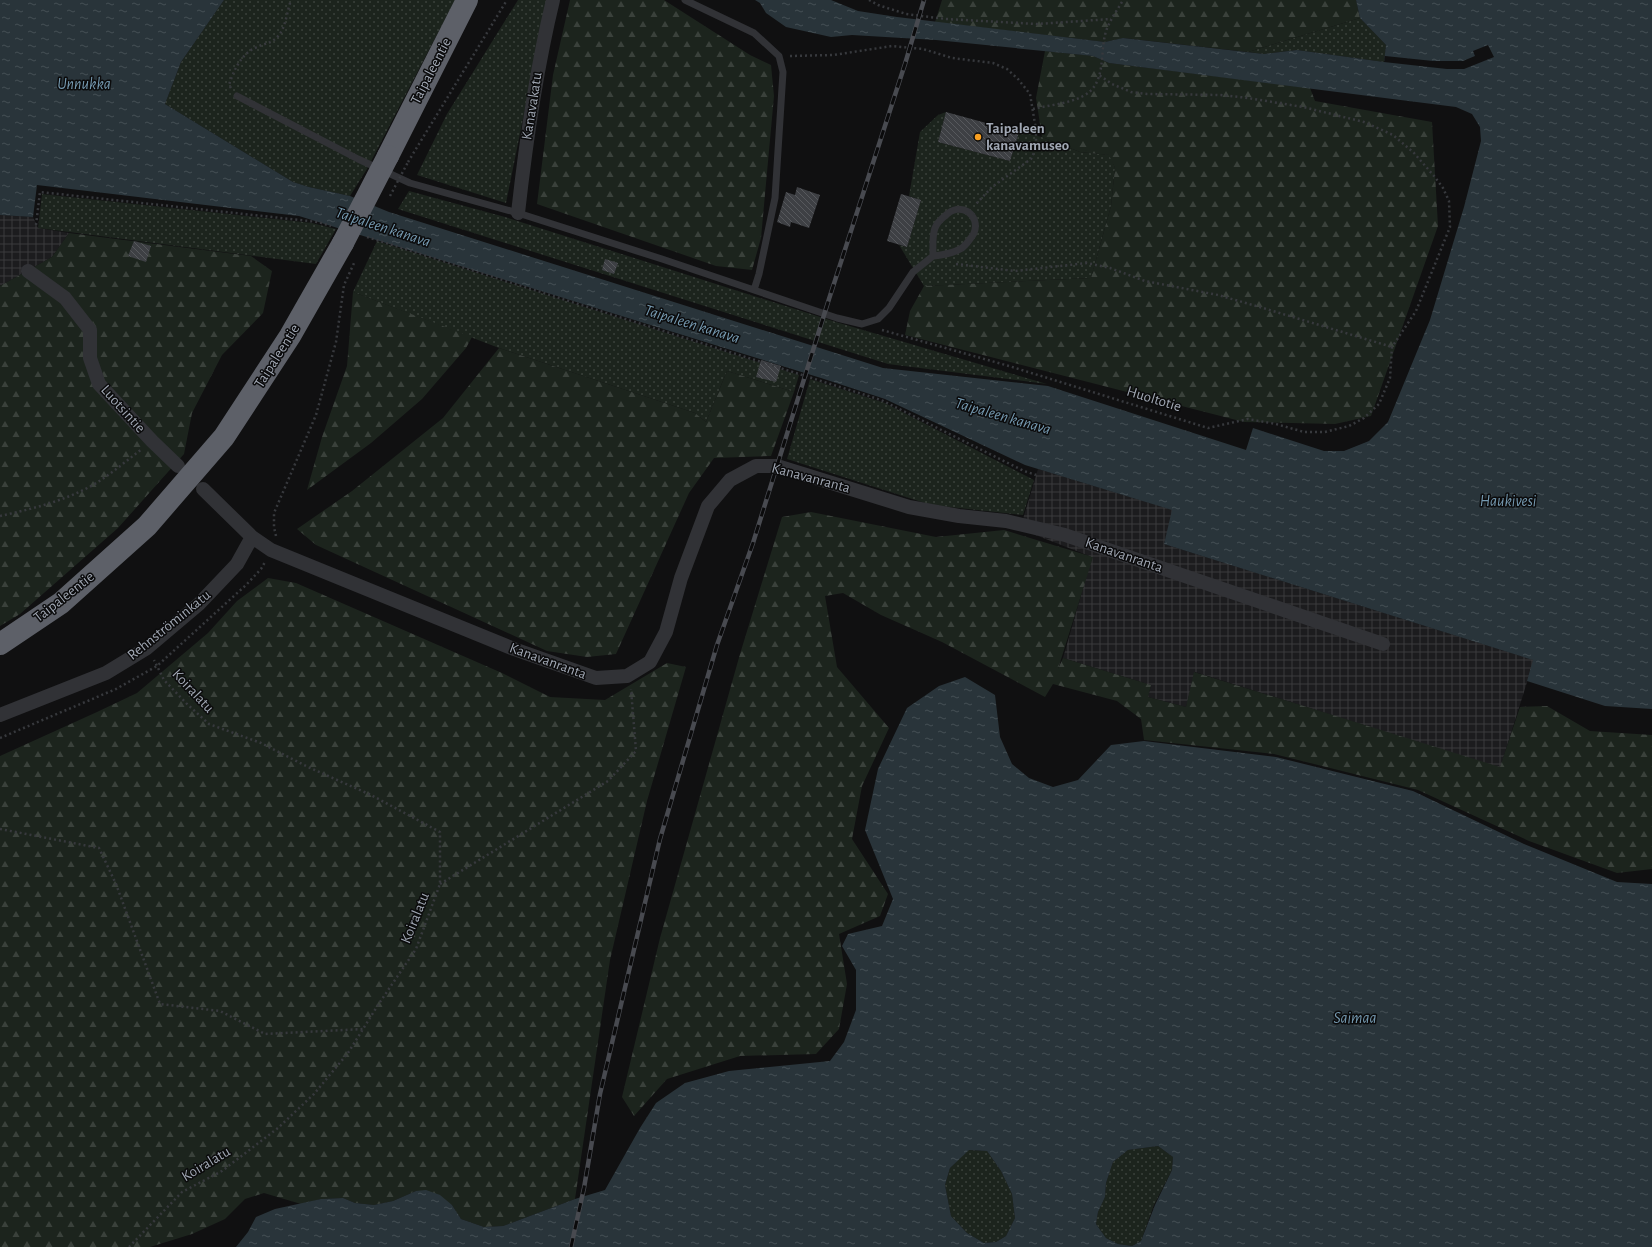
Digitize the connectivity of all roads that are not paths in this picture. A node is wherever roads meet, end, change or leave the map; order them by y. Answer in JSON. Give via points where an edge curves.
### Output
{"nodes":[{"id":1,"x":467,"y":0,"type":"edge"},
{"id":2,"x":553,"y":0,"type":"edge"},
{"id":3,"x":685,"y":0,"type":"edge"},
{"id":4,"x":237,"y":96,"type":"road end"},
{"id":5,"x":518,"y":213,"type":"junction"},
{"id":6,"x":933,"y":256,"type":"junction"},
{"id":7,"x":28,"y":271,"type":"dead end"},
{"id":8,"x":754,"y":290,"type":"junction"},
{"id":9,"x":178,"y":466,"type":"dead end"},
{"id":10,"x":203,"y":489,"type":"dead end"},
{"id":11,"x":252,"y":537,"type":"junction"},
{"id":12,"x":0,"y":644,"type":"edge"},
{"id":13,"x":1383,"y":644,"type":"dead end"},
{"id":14,"x":0,"y":716,"type":"edge"}],
"edges":[{"from":1,"to":12,"type":"highway","name":"Taipaleentie","bridge":true,"via":[[398,159],[346,235],[290,336],[224,437],[147,526],[61,603]]},
{"from":2,"to":5,"type":"street","name":"Kanavakatu","via":[[527,131]]},
{"from":3,"to":8,"type":"lane","via":[[754,34],[779,56],[783,72],[774,198]]},
{"from":4,"to":5,"type":"lane","via":[[410,183]]},
{"from":5,"to":8,"type":"lane"},
{"from":6,"to":6,"type":"lane","via":[[935,228],[941,220],[955,208],[969,212],[974,221],[975,232],[969,240],[961,249]]},
{"from":6,"to":8,"type":"lane","via":[[913,272],[889,308],[878,319],[862,324]]},
{"from":7,"to":9,"type":"street","name":"Luotsintie","via":[[65,298],[90,330],[90,358],[99,384]]},
{"from":10,"to":11,"type":"street"},
{"from":11,"to":13,"type":"street","name":"Kanavanranta","via":[[271,550],[514,649],[596,678],[627,676],[650,662],[666,632],[708,506],[730,480],[756,466],[777,466],[909,507],[1006,521],[1065,535]]},
{"from":11,"to":14,"type":"street","name":"Rehnströminkatu","via":[[232,570],[199,604],[147,648],[106,673]]}]}
